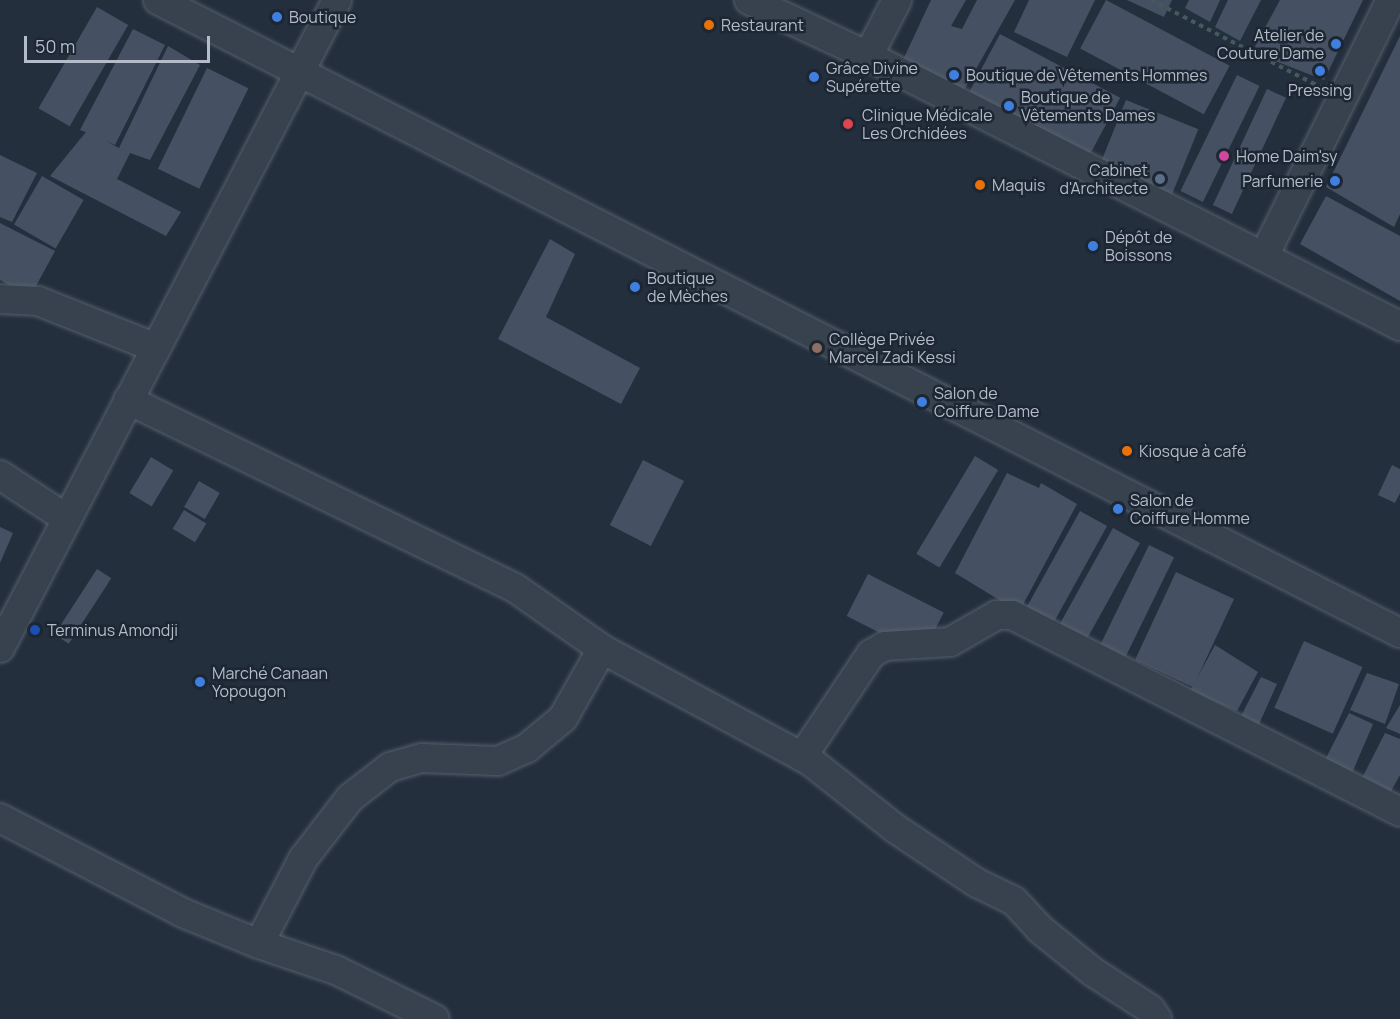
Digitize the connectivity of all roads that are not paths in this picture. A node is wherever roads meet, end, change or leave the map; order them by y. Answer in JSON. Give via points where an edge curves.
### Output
{"nodes":[{"id":1,"x":158,"y":0,"type":"edge"},
{"id":2,"x":337,"y":0,"type":"edge"},
{"id":3,"x":749,"y":0,"type":"edge"},
{"id":4,"x":897,"y":0,"type":"edge"},
{"id":5,"x":1391,"y":0,"type":"edge"},
{"id":6,"x":868,"y":56,"type":"junction"},
{"id":7,"x":299,"y":73,"type":"junction"},
{"id":8,"x":1264,"y":256,"type":"junction"},
{"id":9,"x":0,"y":299,"type":"edge"},
{"id":10,"x":1400,"y":326,"type":"edge"},
{"id":11,"x":156,"y":348,"type":"junction"},
{"id":12,"x":128,"y":400,"type":"junction"},
{"id":13,"x":0,"y":475,"type":"edge"},
{"id":14,"x":67,"y":519,"type":"junction"},
{"id":15,"x":8,"y":611,"type":"edge"},
{"id":16,"x":1400,"y":633,"type":"edge"},
{"id":17,"x":0,"y":648,"type":"edge"},
{"id":18,"x":602,"y":649,"type":"junction"},
{"id":19,"x":802,"y":757,"type":"junction"},
{"id":20,"x":1400,"y":812,"type":"edge"},
{"id":21,"x":0,"y":818,"type":"edge"},
{"id":22,"x":259,"y":944,"type":"junction"},
{"id":23,"x":435,"y":1019,"type":"edge"},
{"id":24,"x":1157,"y":1019,"type":"edge"}],
"edges":[{"from":1,"to":7,"type":"street"},
{"from":2,"to":7,"type":"street"},
{"from":3,"to":6,"type":"street"},
{"from":4,"to":6,"type":"street"},
{"from":5,"to":8,"type":"street"},
{"from":6,"to":8,"type":"street"},
{"from":7,"to":11,"type":"street"},
{"from":7,"to":16,"type":"street"},
{"from":8,"to":10,"type":"street"},
{"from":9,"to":11,"type":"street","via":[[38,301]]},
{"from":11,"to":12,"type":"street"},
{"from":12,"to":14,"type":"street"},
{"from":12,"to":18,"type":"street","via":[[224,450],[515,588]]},
{"from":13,"to":14,"type":"street"},
{"from":14,"to":15,"type":"street"},
{"from":15,"to":17,"type":"street"},
{"from":18,"to":19,"type":"street"},
{"from":18,"to":22,"type":"street","via":[[563,718],[527,748],[498,761],[422,758],[390,767],[350,798],[303,859]]},
{"from":19,"to":20,"type":"street","via":[[871,654],[885,646],[950,642],[997,615],[1012,615]]},
{"from":19,"to":24,"type":"street","via":[[896,829],[977,883],[1014,901],[1041,930],[1093,972],[1150,1009]]},
{"from":21,"to":22,"type":"street","via":[[183,913]]},
{"from":22,"to":23,"type":"street","via":[[336,970]]}]}
